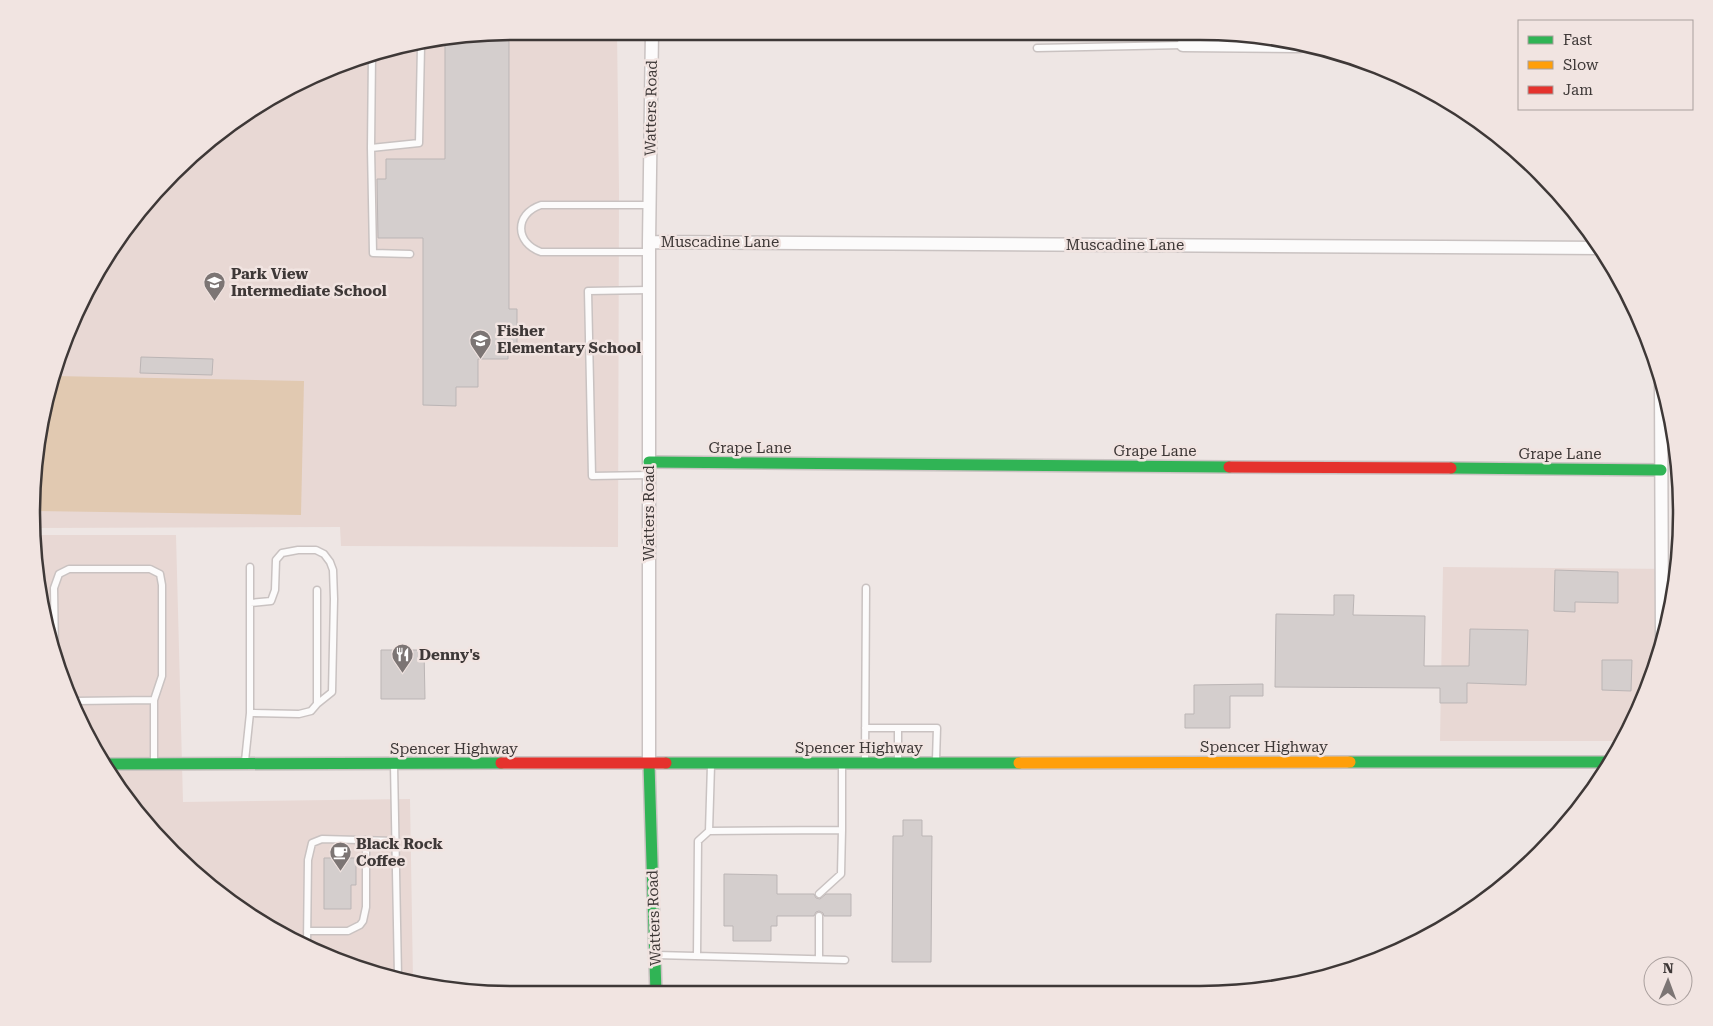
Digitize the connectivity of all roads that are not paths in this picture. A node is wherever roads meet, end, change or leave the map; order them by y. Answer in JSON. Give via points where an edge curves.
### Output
{"nodes":[{"id":1,"x":652,"y":40,"type":"edge"},
{"id":2,"x":1183,"y":45,"type":"joint"},
{"id":3,"x":1273,"y":46,"type":"edge"},
{"id":4,"x":1037,"y":48,"type":"dead end"},
{"id":5,"x":421,"y":49,"type":"edge"},
{"id":6,"x":372,"y":62,"type":"edge"},
{"id":7,"x":371,"y":148,"type":"junction"},
{"id":8,"x":650,"y":205,"type":"junction"},
{"id":9,"x":649,"y":247,"type":"junction"},
{"id":10,"x":1592,"y":248,"type":"edge"},
{"id":11,"x":410,"y":254,"type":"dead end"},
{"id":12,"x":649,"y":290,"type":"junction"},
{"id":13,"x":1661,"y":408,"type":"edge"},
{"id":14,"x":649,"y":468,"type":"junction"},
{"id":15,"x":1661,"y":470,"type":"junction"},
{"id":16,"x":250,"y":567,"type":"dead end"},
{"id":17,"x":866,"y":588,"type":"dead end"},
{"id":18,"x":318,"y":590,"type":"dead end"},
{"id":19,"x":250,"y":603,"type":"junction"},
{"id":20,"x":1662,"y":614,"type":"edge"},
{"id":21,"x":55,"y":629,"type":"edge"},
{"id":22,"x":154,"y":700,"type":"junction"},
{"id":23,"x":79,"y":701,"type":"edge"},
{"id":24,"x":317,"y":704,"type":"junction"},
{"id":25,"x":250,"y":713,"type":"junction"},
{"id":26,"x":865,"y":728,"type":"junction"},
{"id":27,"x":898,"y":728,"type":"junction"},
{"id":28,"x":1602,"y":762,"type":"edge"},
{"id":29,"x":711,"y":763,"type":"junction"},
{"id":30,"x":842,"y":763,"type":"junction"},
{"id":31,"x":865,"y":763,"type":"junction"},
{"id":32,"x":898,"y":763,"type":"junction"},
{"id":33,"x":936,"y":763,"type":"junction"},
{"id":34,"x":112,"y":764,"type":"edge"},
{"id":35,"x":154,"y":764,"type":"junction"},
{"id":36,"x":245,"y":764,"type":"junction"},
{"id":37,"x":394,"y":764,"type":"junction"},
{"id":38,"x":650,"y":764,"type":"junction"},
{"id":39,"x":842,"y":830,"type":"junction"},
{"id":40,"x":709,"y":831,"type":"junction"},
{"id":41,"x":366,"y":840,"type":"junction"},
{"id":42,"x":395,"y":841,"type":"junction"},
{"id":43,"x":819,"y":894,"type":"dead end"},
{"id":44,"x":819,"y":916,"type":"dead end"},
{"id":45,"x":307,"y":930,"type":"junction"},
{"id":46,"x":307,"y":938,"type":"edge"},
{"id":47,"x":655,"y":955,"type":"junction"},
{"id":48,"x":697,"y":956,"type":"junction"},
{"id":49,"x":819,"y":959,"type":"junction"},
{"id":50,"x":845,"y":960,"type":"dead end"},
{"id":51,"x":398,"y":972,"type":"edge"},
{"id":52,"x":656,"y":986,"type":"edge"}],
"edges":[{"from":1,"to":8,"type":"street","name":"Watters Road"},
{"from":2,"to":3,"type":"street"},
{"from":2,"to":4,"type":"lane"},
{"from":5,"to":7,"type":"lane","via":[[419,143]]},
{"from":6,"to":7,"type":"lane"},
{"from":7,"to":11,"type":"lane","via":[[373,253]]},
{"from":8,"to":9,"type":"street","name":"Watters Road"},
{"from":8,"to":9,"type":"lane","via":[[541,205],[528,212],[521,225],[528,246],[541,252]]},
{"from":9,"to":10,"type":"street","name":"Muscadine Lane"},
{"from":9,"to":12,"type":"street","name":"Watters Road"},
{"from":12,"to":14,"type":"street","name":"Watters Road"},
{"from":12,"to":14,"type":"lane","via":[[588,291],[592,476]]},
{"from":13,"to":15,"type":"street"},
{"from":14,"to":15,"type":"main road","name":"Grape Lane"},
{"from":14,"to":38,"type":"street","name":"Watters Road"},
{"from":15,"to":20,"type":"street"},
{"from":16,"to":19,"type":"lane"},
{"from":17,"to":26,"type":"lane"},
{"from":18,"to":24,"type":"lane"},
{"from":19,"to":24,"type":"lane","via":[[271,601],[276,590],[276,560],[282,552],[316,550],[330,562],[334,598],[332,692]]},
{"from":19,"to":25,"type":"lane"},
{"from":21,"to":22,"type":"lane","via":[[54,588],[59,574],[69,569],[150,569],[160,574],[162,676]]},
{"from":22,"to":23,"type":"lane"},
{"from":22,"to":35,"type":"lane"},
{"from":24,"to":25,"type":"lane","via":[[311,711],[299,714]]},
{"from":25,"to":36,"type":"lane"},
{"from":26,"to":27,"type":"lane"},
{"from":26,"to":31,"type":"lane"},
{"from":27,"to":32,"type":"lane"},
{"from":27,"to":33,"type":"lane","via":[[936,728]]},
{"from":28,"to":33,"type":"main road","name":"Spencer Highway"},
{"from":29,"to":30,"type":"main road","name":"Spencer Highway"},
{"from":29,"to":38,"type":"main road","name":"Spencer Highway"},
{"from":29,"to":40,"type":"lane"},
{"from":30,"to":31,"type":"main road","name":"Spencer Highway"},
{"from":30,"to":39,"type":"lane"},
{"from":31,"to":32,"type":"main road","name":"Spencer Highway"},
{"from":32,"to":33,"type":"main road","name":"Spencer Highway"},
{"from":34,"to":35,"type":"main road","name":"Spencer Highway"},
{"from":35,"to":36,"type":"main road","name":"Spencer Highway"},
{"from":36,"to":37,"type":"main road","name":"Spencer Highway"},
{"from":37,"to":38,"type":"main road","name":"Spencer Highway"},
{"from":37,"to":42,"type":"lane"},
{"from":38,"to":47,"type":"main road","name":"Watters Road"},
{"from":39,"to":40,"type":"lane"},
{"from":39,"to":43,"type":"lane","via":[[840,874]]},
{"from":40,"to":48,"type":"lane","via":[[698,842]]},
{"from":41,"to":42,"type":"lane"},
{"from":41,"to":45,"type":"lane","via":[[363,921],[348,931]]},
{"from":41,"to":45,"type":"lane","via":[[322,839],[312,843],[308,860]]},
{"from":42,"to":51,"type":"lane"},
{"from":44,"to":49,"type":"lane"},
{"from":45,"to":46,"type":"lane"},
{"from":47,"to":48,"type":"lane"},
{"from":47,"to":52,"type":"main road","name":"Watters Road"},
{"from":48,"to":49,"type":"lane"},
{"from":49,"to":50,"type":"lane"}]}
